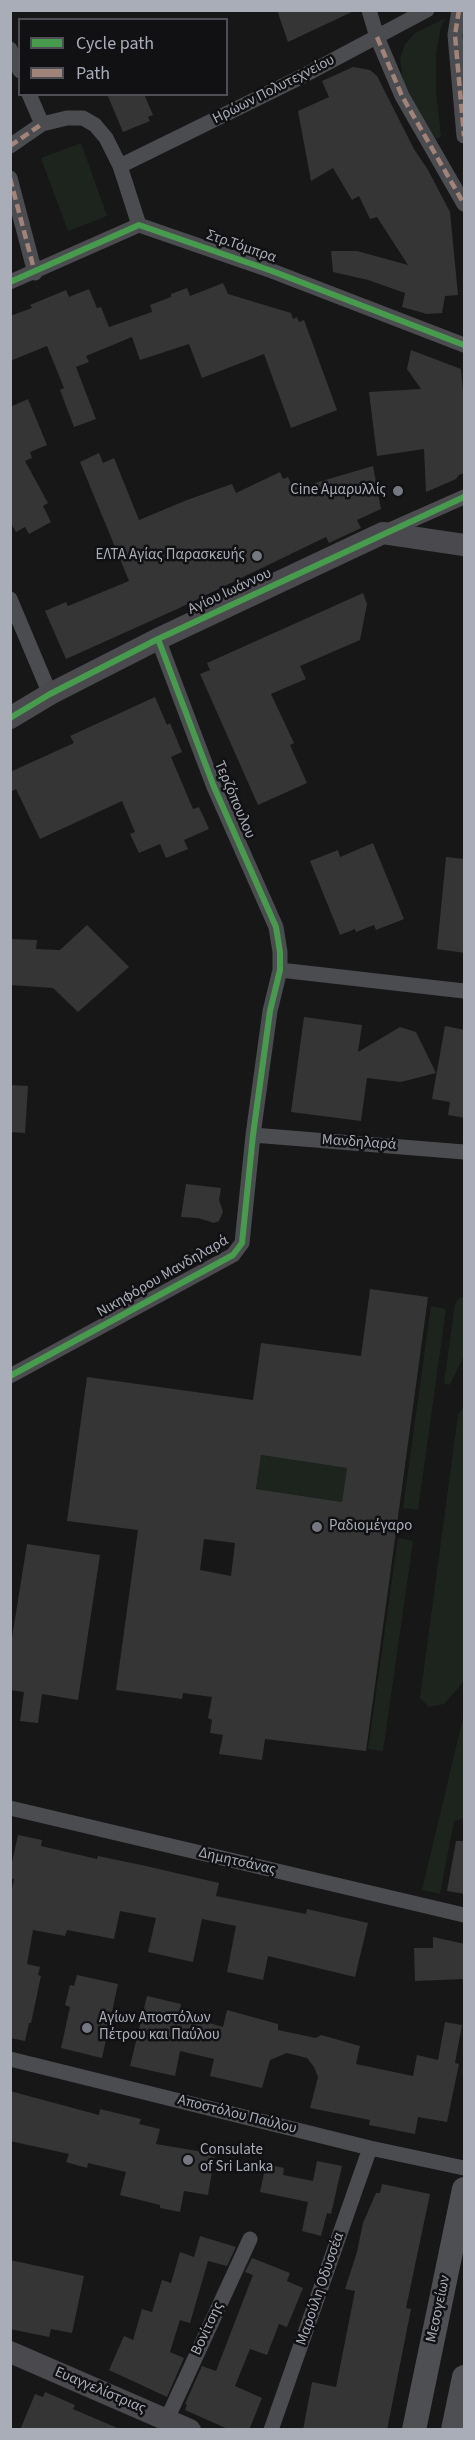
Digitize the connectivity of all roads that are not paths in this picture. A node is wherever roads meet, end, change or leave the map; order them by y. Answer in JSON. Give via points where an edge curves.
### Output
{"nodes":[{"id":1,"x":369,"y":10,"type":"edge"},
{"id":2,"x":427,"y":10,"type":"edge"},
{"id":3,"x":459,"y":10,"type":"edge"},
{"id":4,"x":377,"y":37,"type":"junction"},
{"id":5,"x":10,"y":49,"type":"edge"},
{"id":6,"x":18,"y":67,"type":"edge"},
{"id":7,"x":30,"y":96,"type":"edge"},
{"id":8,"x":42,"y":124,"type":"junction"},
{"id":9,"x":465,"y":135,"type":"edge"},
{"id":10,"x":10,"y":146,"type":"edge"},
{"id":11,"x":120,"y":166,"type":"junction"},
{"id":12,"x":10,"y":177,"type":"edge"},
{"id":13,"x":465,"y":204,"type":"edge"},
{"id":14,"x":139,"y":225,"type":"junction"},
{"id":15,"x":35,"y":273,"type":"junction"},
{"id":16,"x":10,"y":282,"type":"edge"},
{"id":17,"x":465,"y":345,"type":"edge"},
{"id":18,"x":465,"y":497,"type":"edge"},
{"id":19,"x":383,"y":533,"type":"junction"},
{"id":20,"x":465,"y":545,"type":"edge"},
{"id":21,"x":10,"y":599,"type":"edge"},
{"id":22,"x":158,"y":639,"type":"junction"},
{"id":23,"x":50,"y":694,"type":"junction"},
{"id":24,"x":10,"y":718,"type":"edge"},
{"id":25,"x":280,"y":970,"type":"junction"},
{"id":26,"x":465,"y":991,"type":"edge"},
{"id":27,"x":253,"y":1135,"type":"junction"},
{"id":28,"x":465,"y":1152,"type":"edge"},
{"id":29,"x":10,"y":1376,"type":"edge"},
{"id":30,"x":10,"y":1808,"type":"edge"},
{"id":31,"x":465,"y":1916,"type":"edge"},
{"id":32,"x":10,"y":2059,"type":"edge"},
{"id":33,"x":370,"y":2148,"type":"junction"},
{"id":34,"x":465,"y":2168,"type":"edge"},
{"id":35,"x":465,"y":2188,"type":"edge"},
{"id":36,"x":250,"y":2239,"type":"dead end"},
{"id":37,"x":10,"y":2352,"type":"edge"},
{"id":38,"x":465,"y":2377,"type":"edge"},
{"id":39,"x":167,"y":2420,"type":"junction"},
{"id":40,"x":457,"y":2426,"type":"edge"},
{"id":41,"x":190,"y":2430,"type":"edge"},
{"id":42,"x":272,"y":2430,"type":"edge"},
{"id":43,"x":414,"y":2430,"type":"edge"}],
"edges":[{"from":1,"to":4,"type":"street"},
{"from":2,"to":4,"type":"street","name":"Ηρώων Πολυτεχνείου"},
{"from":3,"to":9,"type":"street","via":[[455,35]]},
{"from":4,"to":11,"type":"street","name":"Ηρώων Πολυτεχνείου"},
{"from":4,"to":13,"type":"street","via":[[402,96]]},
{"from":5,"to":6,"type":"street"},
{"from":7,"to":8,"type":"street"},
{"from":8,"to":10,"type":"street"},
{"from":8,"to":11,"type":"street","via":[[67,118],[89,121],[106,138]]},
{"from":11,"to":14,"type":"street"},
{"from":12,"to":15,"type":"street"},
{"from":14,"to":15,"type":"street"},
{"from":14,"to":17,"type":"street","name":"Στρ.Τόμπρα"},
{"from":15,"to":16,"type":"street"},
{"from":18,"to":19,"type":"street","name":"Αγίου Ιωάννου"},
{"from":19,"to":20,"type":"street"},
{"from":19,"to":22,"type":"street","name":"Αγίου Ιωάννου"},
{"from":21,"to":23,"type":"street"},
{"from":22,"to":23,"type":"street","name":"Αγίου Ιωάννου"},
{"from":22,"to":25,"type":"street","name":"Τερζόπουλου","via":[[214,787],[276,927]]},
{"from":23,"to":24,"type":"street","name":"Αγίου Ιωάννου"},
{"from":25,"to":26,"type":"street"},
{"from":25,"to":27,"type":"street","name":"Νικηφόρου Μανδηλαρά","via":[[270,1011]]},
{"from":27,"to":28,"type":"street","name":"Μανδηλαρά"},
{"from":27,"to":29,"type":"street","name":"Νικηφόρου Μανδηλαρά","via":[[242,1243],[233,1255]]},
{"from":30,"to":31,"type":"street","name":"Δημητσάνας"},
{"from":32,"to":33,"type":"street","name":"Αποστόλου Παύλου"},
{"from":33,"to":34,"type":"street","name":"Αποστόλου Παύλου"},
{"from":33,"to":42,"type":"street","name":"Μαρούλη Οδυσσέα"},
{"from":35,"to":43,"type":"main road","name":"Μεσογείων"},
{"from":36,"to":39,"type":"street","name":"Βονίτσης"},
{"from":37,"to":39,"type":"street","name":"Ευαγγελίστριας"},
{"from":38,"to":40,"type":"main road"},
{"from":39,"to":41,"type":"street","name":"Ευαγγελίστριας"}]}
